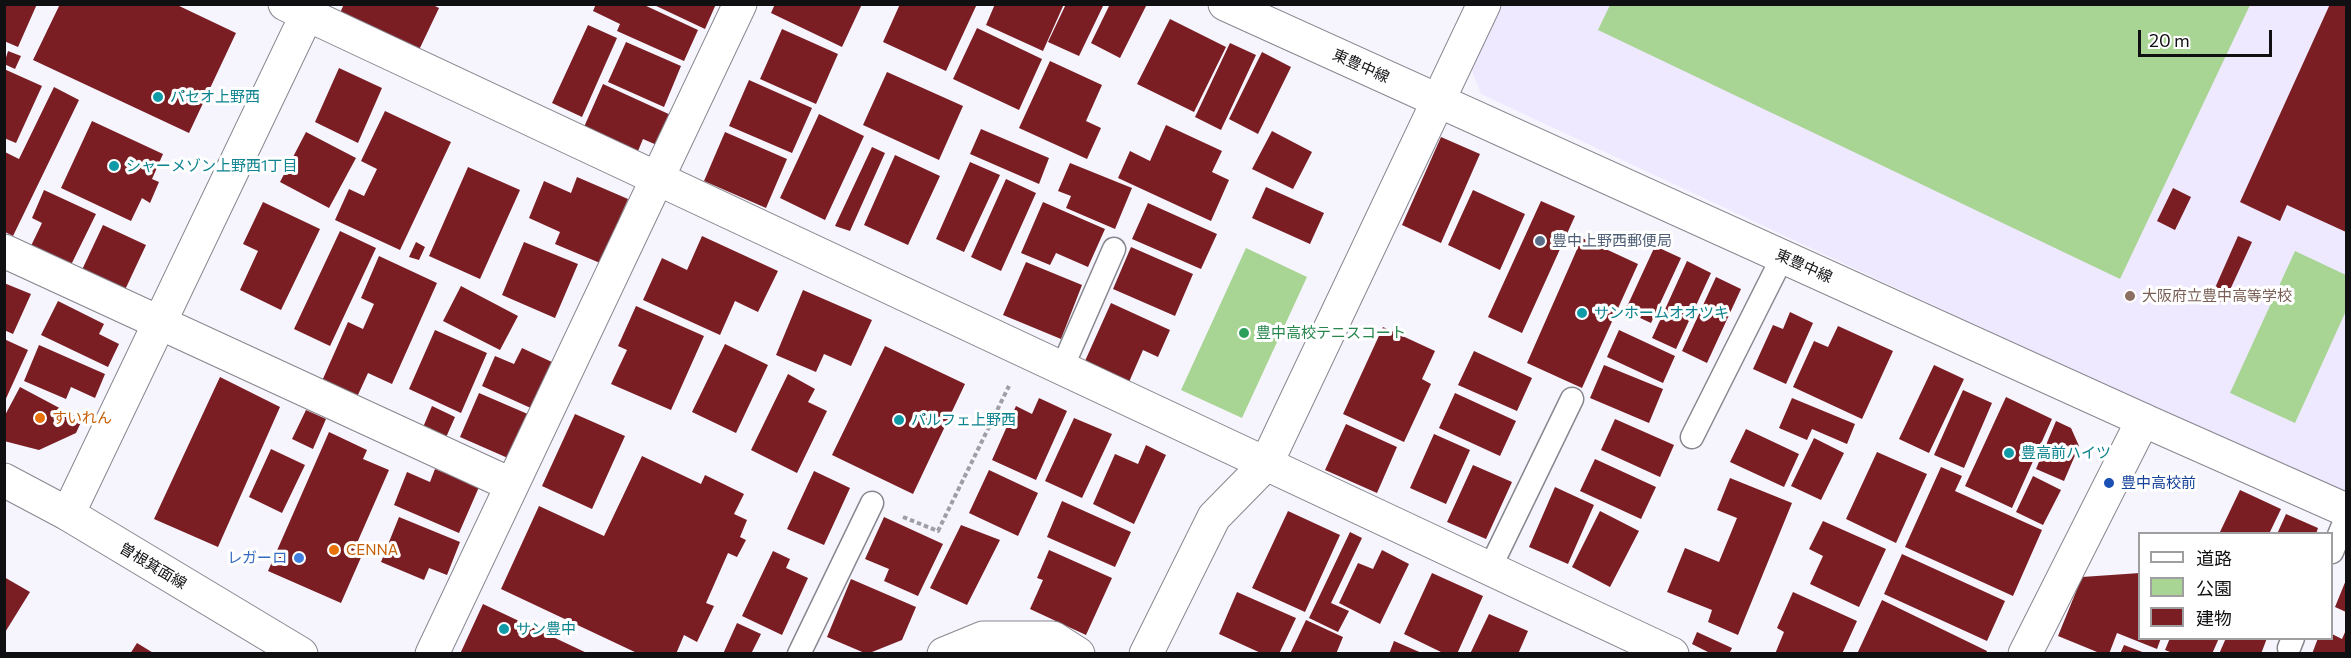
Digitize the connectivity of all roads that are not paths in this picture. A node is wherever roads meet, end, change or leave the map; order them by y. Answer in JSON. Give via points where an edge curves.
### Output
{"nodes":[{"id":1,"x":740,"y":4,"type":"edge"},
{"id":2,"x":1225,"y":4,"type":"edge"},
{"id":3,"x":1484,"y":4,"type":"edge"},
{"id":4,"x":301,"y":8,"type":"edge"},
{"id":5,"x":1439,"y":101,"type":"junction"},
{"id":6,"x":657,"y":179,"type":"junction"},
{"id":7,"x":1114,"y":249,"type":"dead end"},
{"id":8,"x":4,"y":251,"type":"edge"},
{"id":9,"x":1783,"y":256,"type":"junction"},
{"id":10,"x":158,"y":322,"type":"junction"},
{"id":11,"x":1062,"y":368,"type":"junction"},
{"id":12,"x":1572,"y":399,"type":"dead end"},
{"id":13,"x":2143,"y":420,"type":"junction"},
{"id":14,"x":1692,"y":437,"type":"dead end"},
{"id":15,"x":1266,"y":464,"type":"junction"},
{"id":16,"x":4,"y":480,"type":"edge"},
{"id":17,"x":512,"y":485,"type":"junction"},
{"id":18,"x":872,"y":503,"type":"road end"},
{"id":19,"x":2346,"y":510,"type":"edge"},
{"id":20,"x":68,"y":514,"type":"junction"},
{"id":21,"x":2346,"y":518,"type":"edge"},
{"id":22,"x":2333,"y":547,"type":"edge"},
{"id":23,"x":1490,"y":568,"type":"junction"},
{"id":24,"x":301,"y":654,"type":"edge"},
{"id":25,"x":432,"y":654,"type":"edge"},
{"id":26,"x":799,"y":654,"type":"edge"},
{"id":27,"x":944,"y":654,"type":"edge"},
{"id":28,"x":1078,"y":654,"type":"edge"},
{"id":29,"x":1146,"y":654,"type":"edge"},
{"id":30,"x":1672,"y":654,"type":"edge"},
{"id":31,"x":2025,"y":654,"type":"edge"}],
"edges":[{"from":1,"to":6,"type":"street"},
{"from":2,"to":5,"type":"street","name":"東豊中線"},
{"from":3,"to":5,"type":"street"},
{"from":4,"to":6,"type":"street"},
{"from":4,"to":10,"type":"street"},
{"from":5,"to":9,"type":"street","name":"東豊中線"},
{"from":5,"to":15,"type":"street"},
{"from":6,"to":11,"type":"street"},
{"from":6,"to":17,"type":"street"},
{"from":7,"to":11,"type":"lane"},
{"from":8,"to":10,"type":"street"},
{"from":9,"to":13,"type":"street","name":"東豊中線"},
{"from":9,"to":14,"type":"lane"},
{"from":10,"to":17,"type":"street"},
{"from":10,"to":20,"type":"street"},
{"from":11,"to":15,"type":"street"},
{"from":12,"to":23,"type":"lane"},
{"from":13,"to":19,"type":"street","name":"東豊中線"},
{"from":13,"to":31,"type":"street"},
{"from":15,"to":23,"type":"street"},
{"from":15,"to":29,"type":"street","via":[[1214,517]]},
{"from":16,"to":20,"type":"street","name":"曽根箕面線"},
{"from":17,"to":25,"type":"street"},
{"from":18,"to":26,"type":"lane"},
{"from":20,"to":24,"type":"street","name":"曽根箕面線"},
{"from":21,"to":22,"type":"lane"},
{"from":23,"to":30,"type":"street"},
{"from":27,"to":28,"type":"street","via":[[983,638],[1053,638]]}]}
